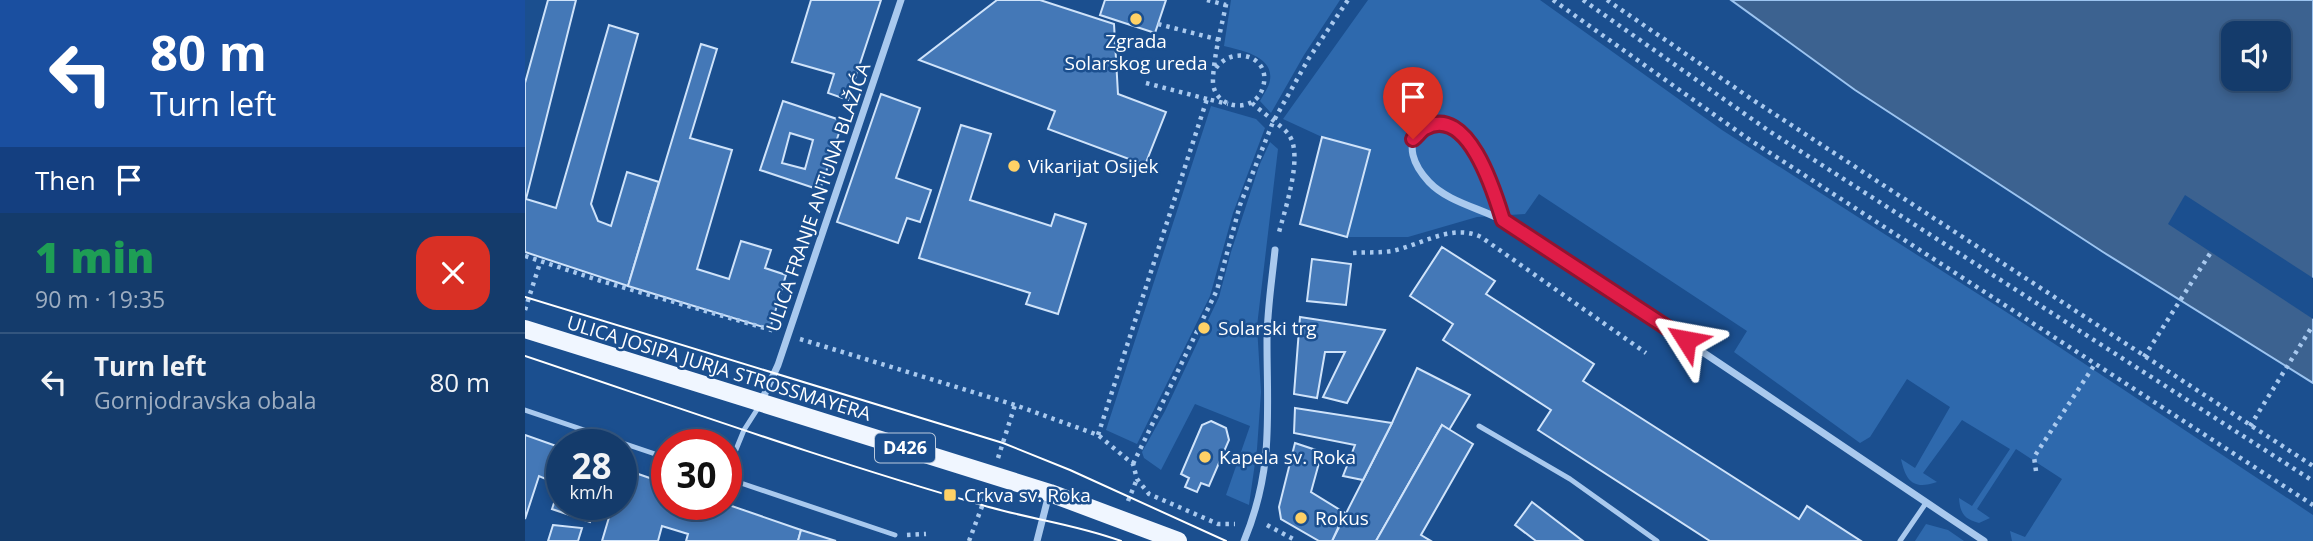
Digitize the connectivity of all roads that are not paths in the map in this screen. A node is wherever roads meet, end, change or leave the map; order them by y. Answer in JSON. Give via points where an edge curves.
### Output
{"nodes":[{"id":1,"x":901,"y":0,"type":"edge"},
{"id":2,"x":1503,"y":220,"type":"junction"},
{"id":3,"x":1275,"y":250,"type":"road end"},
{"id":4,"x":525,"y":329,"type":"edge"},
{"id":5,"x":761,"y":402,"type":"junction"},
{"id":6,"x":525,"y":410,"type":"edge"},
{"id":7,"x":1479,"y":426,"type":"dead end"},
{"id":8,"x":742,"y":435,"type":"edge"},
{"id":9,"x":651,"y":453,"type":"edge"},
{"id":10,"x":742,"y":482,"type":"edge"},
{"id":11,"x":1050,"y":493,"type":"junction"},
{"id":12,"x":1926,"y":503,"type":"junction"},
{"id":13,"x":895,"y":535,"type":"dead end"},
{"id":14,"x":1037,"y":541,"type":"edge"},
{"id":15,"x":1178,"y":541,"type":"edge"},
{"id":16,"x":1244,"y":541,"type":"edge"},
{"id":17,"x":1657,"y":541,"type":"edge"},
{"id":18,"x":1900,"y":541,"type":"edge"},
{"id":19,"x":1984,"y":541,"type":"edge"}],
"edges":[{"from":1,"to":5,"type":"street","name":"ULICA FRANJE ANTUNA BLAŽIĆA"},
{"from":2,"to":2,"type":"street","via":[[1491,179],[1470,143],[1440,123],[1425,127],[1413,139],[1412,153],[1431,185]]},
{"from":2,"to":12,"type":"street"},
{"from":3,"to":16,"type":"street","via":[[1267,338],[1268,453]]},
{"from":4,"to":5,"type":"main road","name":"ULICA JOSIPA JURJA STROSSMAYERA","number":"D426"},
{"from":5,"to":8,"type":"lane"},
{"from":5,"to":11,"type":"main road","name":"ULICA JOSIPA JURJA STROSSMAYERA","number":"D426"},
{"from":6,"to":9,"type":"lane"},
{"from":7,"to":17,"type":"lane","via":[[1570,479]]},
{"from":10,"to":13,"type":"lane"},
{"from":11,"to":14,"type":"street"},
{"from":11,"to":15,"type":"main road","name":"ULICA JOSIPA JURJA STROSSMAYERA","number":"D426"},
{"from":12,"to":18,"type":"lane"},
{"from":12,"to":19,"type":"street"}]}
